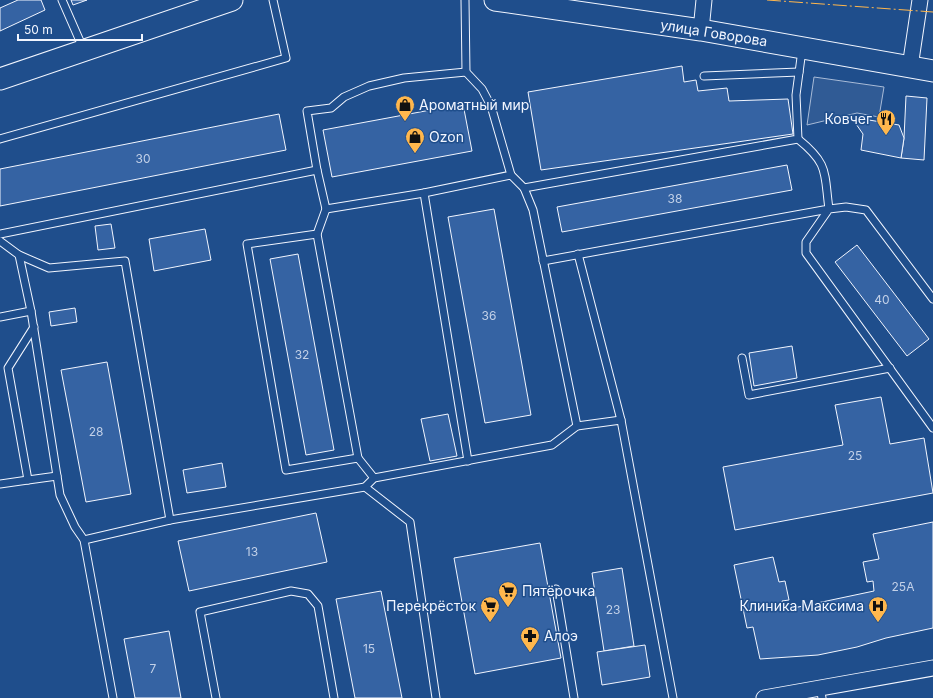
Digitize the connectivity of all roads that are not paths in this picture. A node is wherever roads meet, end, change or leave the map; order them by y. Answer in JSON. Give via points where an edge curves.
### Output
{"nodes":[{"id":1,"x":62,"y":0,"type":"edge"},
{"id":2,"x":232,"y":0,"type":"edge"},
{"id":3,"x":273,"y":0,"type":"edge"},
{"id":4,"x":465,"y":0,"type":"edge"},
{"id":5,"x":495,"y":0,"type":"edge"},
{"id":6,"x":704,"y":0,"type":"edge"},
{"id":7,"x":920,"y":0,"type":"edge"},
{"id":8,"x":701,"y":30,"type":"junction"},
{"id":9,"x":803,"y":48,"type":"junction"},
{"id":10,"x":84,"y":50,"type":"junction"},
{"id":11,"x":910,"y":67,"type":"junction"},
{"id":12,"x":933,"y":71,"type":"edge"},
{"id":13,"x":466,"y":72,"type":"junction"},
{"id":14,"x":800,"y":72,"type":"junction"},
{"id":15,"x":704,"y":76,"type":"dead end"},
{"id":16,"x":0,"y":79,"type":"edge"},
{"id":17,"x":0,"y":139,"type":"edge"},
{"id":18,"x":798,"y":139,"type":"junction"},
{"id":19,"x":317,"y":170,"type":"junction"},
{"id":20,"x":511,"y":175,"type":"junction"},
{"id":21,"x":524,"y":188,"type":"junction"},
{"id":22,"x":424,"y":193,"type":"junction"},
{"id":23,"x":828,"y":208,"type":"junction"},
{"id":24,"x":326,"y":209,"type":"junction"},
{"id":25,"x":0,"y":234,"type":"edge"},
{"id":26,"x":318,"y":234,"type":"junction"},
{"id":27,"x":0,"y":241,"type":"edge"},
{"id":28,"x":578,"y":254,"type":"junction"},
{"id":29,"x":19,"y":255,"type":"junction"},
{"id":30,"x":543,"y":261,"type":"junction"},
{"id":31,"x":933,"y":300,"type":"edge"},
{"id":32,"x":31,"y":311,"type":"junction"},
{"id":33,"x":0,"y":317,"type":"edge"},
{"id":34,"x":34,"y":327,"type":"junction"},
{"id":35,"x":742,"y":358,"type":"dead end"},
{"id":36,"x":890,"y":368,"type":"junction"},
{"id":37,"x":621,"y":420,"type":"junction"},
{"id":38,"x":577,"y":426,"type":"junction"},
{"id":39,"x":933,"y":428,"type":"edge"},
{"id":40,"x":358,"y":458,"type":"junction"},
{"id":41,"x":468,"y":461,"type":"junction"},
{"id":42,"x":57,"y":476,"type":"junction"},
{"id":43,"x":374,"y":478,"type":"junction"},
{"id":44,"x":28,"y":480,"type":"junction"},
{"id":45,"x":0,"y":484,"type":"edge"},
{"id":46,"x":365,"y":487,"type":"junction"},
{"id":47,"x":170,"y":520,"type":"junction"},
{"id":48,"x":84,"y":540,"type":"junction"},
{"id":49,"x":556,"y":589,"type":"dead end"},
{"id":50,"x":933,"y":668,"type":"edge"},
{"id":51,"x":821,"y":693,"type":"edge"},
{"id":52,"x":113,"y":698,"type":"edge"},
{"id":53,"x":216,"y":698,"type":"edge"},
{"id":54,"x":334,"y":698,"type":"edge"},
{"id":55,"x":436,"y":698,"type":"edge"},
{"id":56,"x":574,"y":698,"type":"edge"},
{"id":57,"x":673,"y":698,"type":"edge"},
{"id":58,"x":764,"y":698,"type":"edge"}],
"edges":[{"from":1,"to":10,"type":"lane"},
{"from":2,"to":10,"type":"main road"},
{"from":3,"to":17,"type":"lane","via":[[286,58]]},
{"from":4,"to":13,"type":"lane"},
{"from":5,"to":8,"type":"main road","name":"улица Говорова"},
{"from":6,"to":8,"type":"street"},
{"from":7,"to":11,"type":"street"},
{"from":8,"to":9,"type":"main road","name":"улица Говорова"},
{"from":9,"to":11,"type":"main road","name":"улица Говорова"},
{"from":9,"to":14,"type":"lane"},
{"from":10,"to":16,"type":"main road"},
{"from":11,"to":12,"type":"main road","name":"улица Говорова"},
{"from":13,"to":19,"type":"lane","via":[[404,78],[369,86],[344,97],[331,108],[307,111]]},
{"from":13,"to":20,"type":"lane","via":[[482,89],[491,106]]},
{"from":14,"to":15,"type":"lane"},
{"from":14,"to":18,"type":"lane","via":[[796,95]]},
{"from":18,"to":21,"type":"lane"},
{"from":18,"to":23,"type":"lane","via":[[815,153],[824,167]]},
{"from":19,"to":24,"type":"lane"},
{"from":19,"to":25,"type":"lane"},
{"from":20,"to":21,"type":"lane"},
{"from":20,"to":22,"type":"lane"},
{"from":21,"to":30,"type":"lane","via":[[533,210]]},
{"from":22,"to":24,"type":"lane"},
{"from":22,"to":41,"type":"lane"},
{"from":23,"to":28,"type":"lane"},
{"from":23,"to":31,"type":"lane","via":[[866,210]]},
{"from":23,"to":36,"type":"lane","via":[[806,242],[806,253]]},
{"from":24,"to":26,"type":"lane"},
{"from":26,"to":40,"type":"lane"},
{"from":26,"to":40,"type":"lane","via":[[247,244],[286,470]]},
{"from":27,"to":29,"type":"lane"},
{"from":28,"to":30,"type":"lane"},
{"from":28,"to":37,"type":"lane"},
{"from":29,"to":32,"type":"lane"},
{"from":29,"to":47,"type":"lane","via":[[48,268],[125,261]]},
{"from":30,"to":38,"type":"lane"},
{"from":32,"to":33,"type":"lane"},
{"from":32,"to":34,"type":"lane"},
{"from":34,"to":42,"type":"lane"},
{"from":34,"to":44,"type":"lane","via":[[8,368]]},
{"from":35,"to":36,"type":"lane","via":[[749,395]]},
{"from":36,"to":39,"type":"lane"},
{"from":37,"to":38,"type":"lane"},
{"from":37,"to":57,"type":"lane"},
{"from":38,"to":41,"type":"lane","via":[[552,445]]},
{"from":40,"to":43,"type":"lane"},
{"from":41,"to":43,"type":"lane"},
{"from":42,"to":44,"type":"lane"},
{"from":42,"to":48,"type":"lane","via":[[60,495]]},
{"from":43,"to":46,"type":"lane"},
{"from":44,"to":45,"type":"lane"},
{"from":46,"to":47,"type":"lane"},
{"from":46,"to":55,"type":"lane","via":[[410,522]]},
{"from":47,"to":48,"type":"lane"},
{"from":48,"to":52,"type":"lane"},
{"from":49,"to":56,"type":"lane"},
{"from":50,"to":51,"type":"street"},
{"from":51,"to":58,"type":"street"},
{"from":53,"to":54,"type":"lane","via":[[200,612],[291,591],[308,594],[318,606]]}]}
